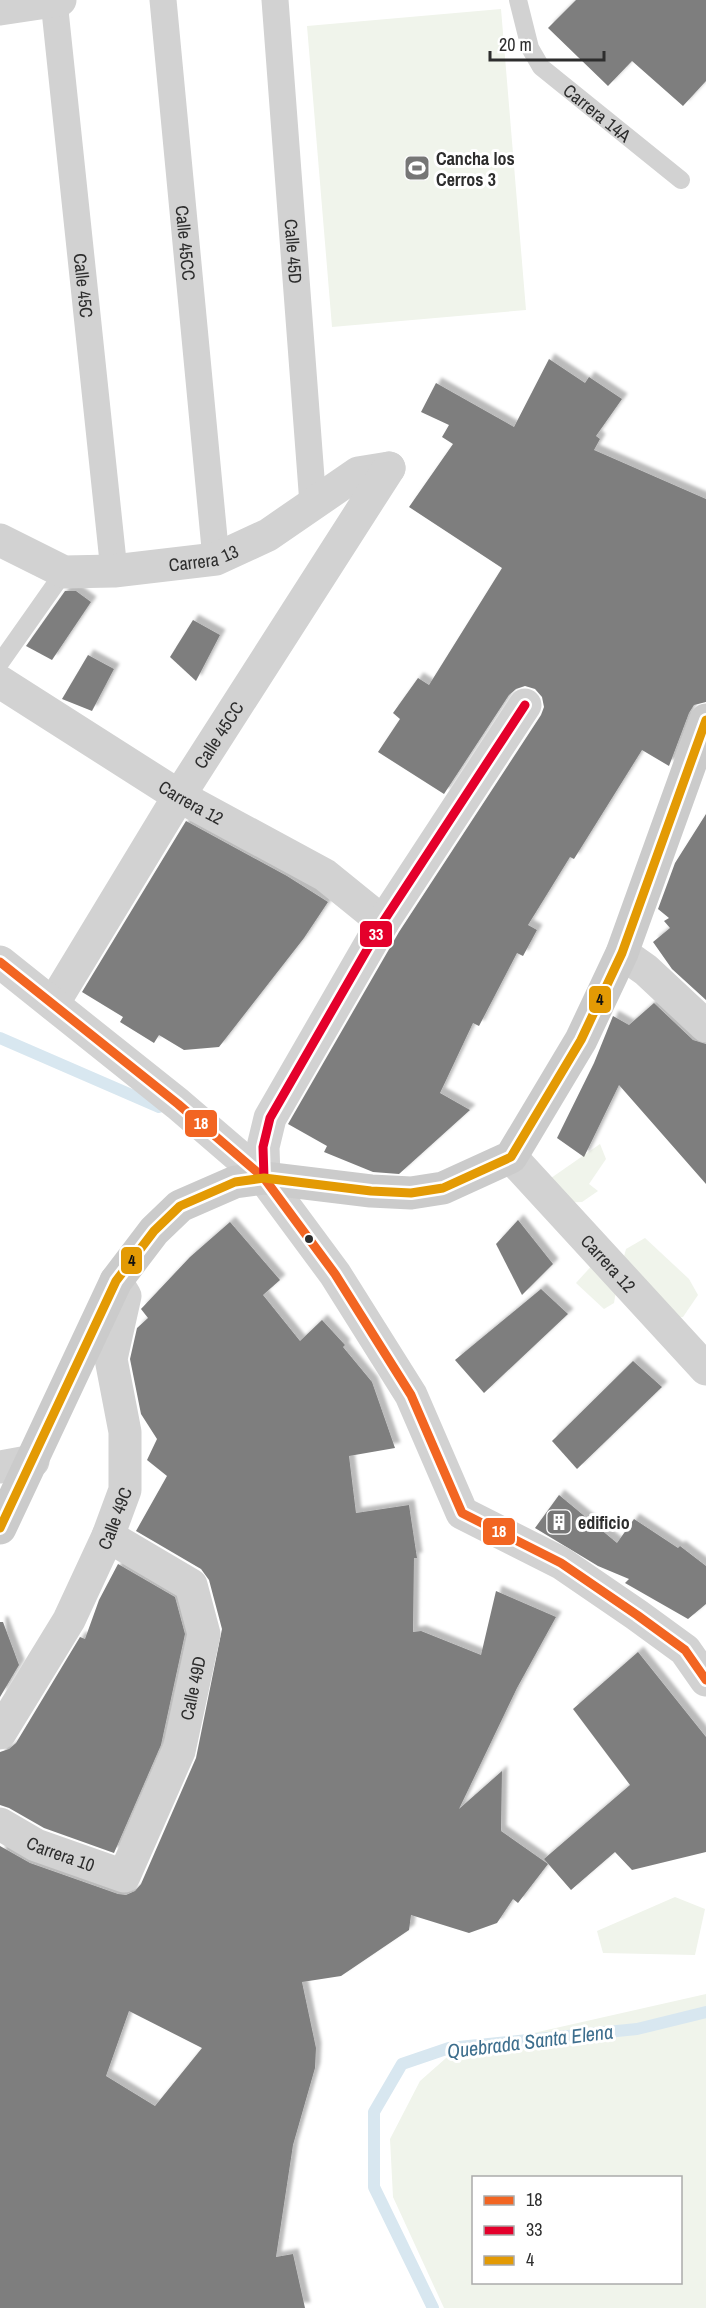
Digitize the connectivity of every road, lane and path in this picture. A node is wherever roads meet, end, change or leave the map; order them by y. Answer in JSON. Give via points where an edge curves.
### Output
{"nodes":[{"id":1,"x":163,"y":0,"type":"edge"},
{"id":2,"x":274,"y":0,"type":"edge"},
{"id":3,"x":518,"y":0,"type":"edge"},
{"id":4,"x":57,"y":1,"type":"edge"},
{"id":5,"x":0,"y":9,"type":"edge"},
{"id":6,"x":681,"y":180,"type":"dead end"},
{"id":7,"x":389,"y":468,"type":"joint"},
{"id":8,"x":313,"y":504,"type":"junction"},
{"id":9,"x":0,"y":540,"type":"edge"},
{"id":10,"x":216,"y":559,"type":"junction"},
{"id":11,"x":114,"y":571,"type":"junction"},
{"id":12,"x":64,"y":572,"type":"junction"},
{"id":13,"x":0,"y":663,"type":"edge"},
{"id":14,"x":0,"y":682,"type":"edge"},
{"id":15,"x":525,"y":705,"type":"dead end"},
{"id":16,"x":705,"y":724,"type":"edge"},
{"id":17,"x":179,"y":796,"type":"junction"},
{"id":18,"x":383,"y":922,"type":"junction"},
{"id":19,"x":622,"y":953,"type":"junction"},
{"id":20,"x":0,"y":962,"type":"edge"},
{"id":21,"x":53,"y":1004,"type":"junction"},
{"id":22,"x":706,"y":1026,"type":"edge"},
{"id":23,"x":511,"y":1157,"type":"junction"},
{"id":24,"x":264,"y":1178,"type":"junction"},
{"id":25,"x":116,"y":1281,"type":"junction"},
{"id":26,"x":706,"y":1369,"type":"edge"},
{"id":27,"x":33,"y":1461,"type":"junction"},
{"id":28,"x":0,"y":1467,"type":"edge"},
{"id":29,"x":0,"y":1528,"type":"edge"},
{"id":30,"x":108,"y":1536,"type":"junction"},
{"id":31,"x":706,"y":1680,"type":"edge"},
{"id":32,"x":0,"y":1733,"type":"edge"},
{"id":33,"x":0,"y":1824,"type":"edge"},
{"id":34,"x":124,"y":1876,"type":"joint"}],
"edges":[{"from":1,"to":10,"type":"street","name":"Calle 45CC"},
{"from":2,"to":8,"type":"street","name":"Calle 45D"},
{"from":3,"to":6,"type":"lane","name":"Carrera 14A","via":[[530,48],[541,68]]},
{"from":4,"to":5,"type":"street"},
{"from":4,"to":11,"type":"street","name":"Calle 45C"},
{"from":7,"to":8,"type":"street","name":"Carrera 13","via":[[358,473]]},
{"from":7,"to":17,"type":"street","name":"Calle 45CC"},
{"from":8,"to":10,"type":"street","name":"Carrera 13","via":[[268,535]]},
{"from":9,"to":12,"type":"street","name":"Carrera 13"},
{"from":10,"to":11,"type":"street","name":"Carrera 13"},
{"from":11,"to":12,"type":"street","name":"Carrera 13"},
{"from":12,"to":13,"type":"lane"},
{"from":14,"to":17,"type":"street","name":"Carrera 12"},
{"from":15,"to":18,"type":"street"},
{"from":16,"to":19,"type":"main road"},
{"from":17,"to":18,"type":"street","name":"Carrera 12","via":[[325,875]]},
{"from":17,"to":21,"type":"street","name":"Calle 45CC"},
{"from":18,"to":24,"type":"street","via":[[270,1118],[263,1147]]},
{"from":19,"to":22,"type":"street"},
{"from":19,"to":23,"type":"main road","via":[[581,1040]]},
{"from":20,"to":21,"type":"street"},
{"from":21,"to":24,"type":"street"},
{"from":23,"to":24,"type":"main road","via":[[443,1188],[411,1193]]},
{"from":23,"to":26,"type":"street","name":"Carrera 12"},
{"from":24,"to":25,"type":"main road","via":[[235,1182],[180,1206],[154,1231]]},
{"from":24,"to":31,"type":"street","via":[[336,1274],[411,1395],[462,1513],[561,1563],[646,1621],[685,1650]]},
{"from":25,"to":27,"type":"main road"},
{"from":25,"to":30,"type":"street","name":"Calle 49C","via":[[125,1296],[111,1359],[125,1431],[125,1490]]},
{"from":27,"to":28,"type":"street"},
{"from":27,"to":29,"type":"main road"},
{"from":30,"to":32,"type":"street","name":"Calle 49C","via":[[69,1620]]},
{"from":30,"to":34,"type":"street","name":"Calle 49D","via":[[191,1585],[204,1634],[178,1751]]},
{"from":33,"to":34,"type":"street","name":"Carrera 10","via":[[36,1845]]}]}
